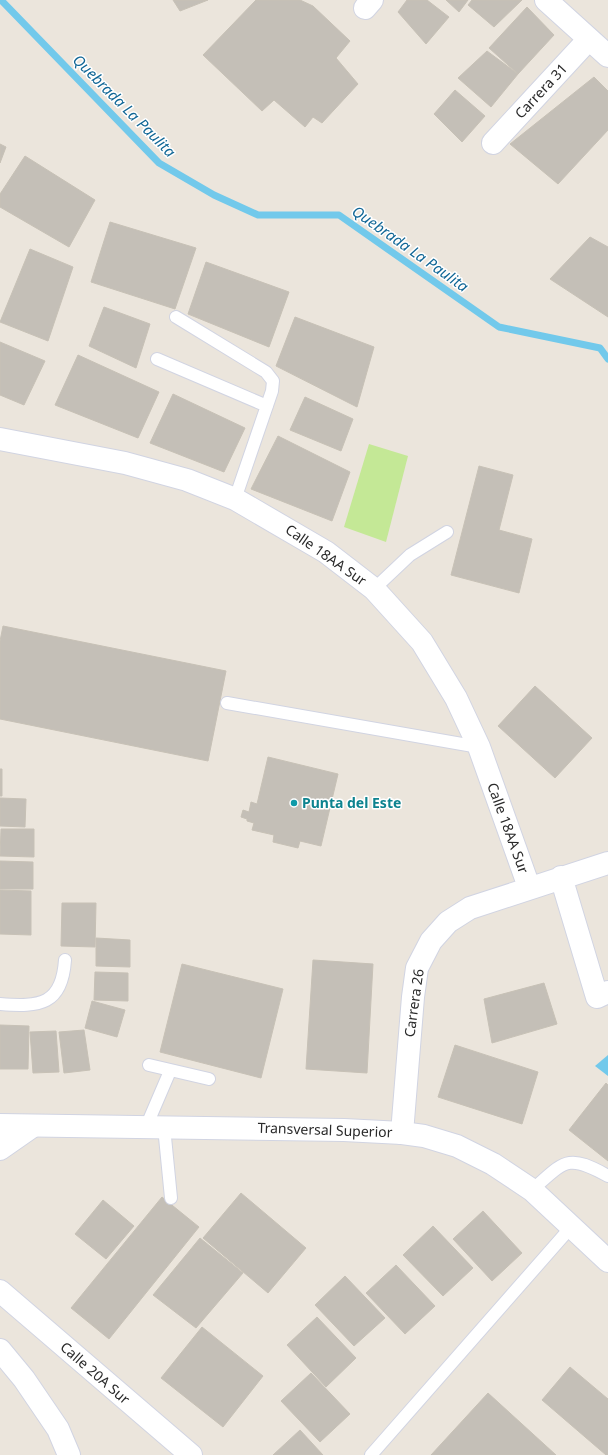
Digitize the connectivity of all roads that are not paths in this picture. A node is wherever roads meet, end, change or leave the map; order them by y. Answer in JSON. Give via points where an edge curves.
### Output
{"nodes":[{"id":1,"x":546,"y":0,"type":"edge"},
{"id":2,"x":589,"y":39,"type":"junction"},
{"id":3,"x":608,"y":56,"type":"edge"},
{"id":4,"x":494,"y":143,"type":"dead end"},
{"id":5,"x":176,"y":317,"type":"dead end"},
{"id":6,"x":157,"y":359,"type":"dead end"},
{"id":7,"x":267,"y":406,"type":"junction"},
{"id":8,"x":0,"y":439,"type":"edge"},
{"id":9,"x":235,"y":499,"type":"junction"},
{"id":10,"x":447,"y":532,"type":"dead end"},
{"id":11,"x":374,"y":589,"type":"junction"},
{"id":12,"x":227,"y":703,"type":"dead end"},
{"id":13,"x":479,"y":747,"type":"junction"},
{"id":14,"x":608,"y":862,"type":"edge"},
{"id":15,"x":561,"y":877,"type":"junction"},
{"id":16,"x":529,"y":887,"type":"junction"},
{"id":17,"x":65,"y":960,"type":"dead end"},
{"id":18,"x":608,"y":992,"type":"edge"},
{"id":19,"x":0,"y":1004,"type":"edge"},
{"id":20,"x":149,"y":1065,"type":"dead end"},
{"id":21,"x":170,"y":1071,"type":"junction"},
{"id":22,"x":209,"y":1078,"type":"dead end"},
{"id":23,"x":0,"y":1125,"type":"edge"},
{"id":24,"x":33,"y":1126,"type":"junction"},
{"id":25,"x":155,"y":1127,"type":"junction"},
{"id":26,"x":402,"y":1133,"type":"junction"},
{"id":27,"x":0,"y":1149,"type":"edge"},
{"id":28,"x":608,"y":1176,"type":"edge"},
{"id":29,"x":532,"y":1190,"type":"junction"},
{"id":30,"x":171,"y":1198,"type":"dead end"},
{"id":31,"x":572,"y":1226,"type":"junction"},
{"id":32,"x":608,"y":1261,"type":"edge"},
{"id":33,"x":0,"y":1291,"type":"edge"},
{"id":34,"x":0,"y":1350,"type":"edge"},
{"id":35,"x":69,"y":1455,"type":"edge"},
{"id":36,"x":191,"y":1455,"type":"edge"},
{"id":37,"x":371,"y":1455,"type":"edge"}],
"edges":[{"from":1,"to":2,"type":"street"},
{"from":2,"to":3,"type":"street"},
{"from":2,"to":4,"type":"street","name":"Carrera 31"},
{"from":5,"to":7,"type":"lane","via":[[266,372],[273,381]]},
{"from":6,"to":7,"type":"lane"},
{"from":7,"to":9,"type":"lane"},
{"from":8,"to":9,"type":"street","name":"Calle 18AA Sur","via":[[125,463],[187,480]]},
{"from":9,"to":11,"type":"street","name":"Calle 18AA Sur","via":[[326,552]]},
{"from":10,"to":11,"type":"lane","via":[[410,555]]},
{"from":11,"to":13,"type":"street","name":"Calle 18AA Sur","via":[[422,642],[456,698]]},
{"from":12,"to":13,"type":"lane"},
{"from":13,"to":16,"type":"street","name":"Calle 18AA Sur"},
{"from":14,"to":15,"type":"street","name":"Carrera 26"},
{"from":15,"to":16,"type":"street","name":"Carrera 26"},
{"from":15,"to":18,"type":"street","via":[[597,997]]},
{"from":16,"to":26,"type":"street","name":"Carrera 26","via":[[470,908],[448,922],[431,941],[417,968],[412,997]]},
{"from":17,"to":19,"type":"lane","via":[[64,977],[58,992],[44,1001],[24,1006]]},
{"from":20,"to":21,"type":"lane"},
{"from":21,"to":22,"type":"lane"},
{"from":21,"to":25,"type":"lane"},
{"from":23,"to":24,"type":"street","name":"Transversal Superior"},
{"from":24,"to":25,"type":"street","name":"Transversal Superior"},
{"from":24,"to":27,"type":"street"},
{"from":25,"to":26,"type":"street","name":"Transversal Superior"},
{"from":25,"to":30,"type":"lane"},
{"from":26,"to":29,"type":"street","name":"Transversal Superior","via":[[424,1136],[457,1146],[493,1164]]},
{"from":28,"to":29,"type":"lane","via":[[588,1165],[570,1161],[558,1167]]},
{"from":29,"to":31,"type":"street","name":"Transversal Superior"},
{"from":31,"to":32,"type":"street","name":"Transversal Superior"},
{"from":31,"to":37,"type":"lane"},
{"from":33,"to":36,"type":"street","name":"Calle 20A Sur"},
{"from":34,"to":35,"type":"street","via":[[58,1428]]}]}
